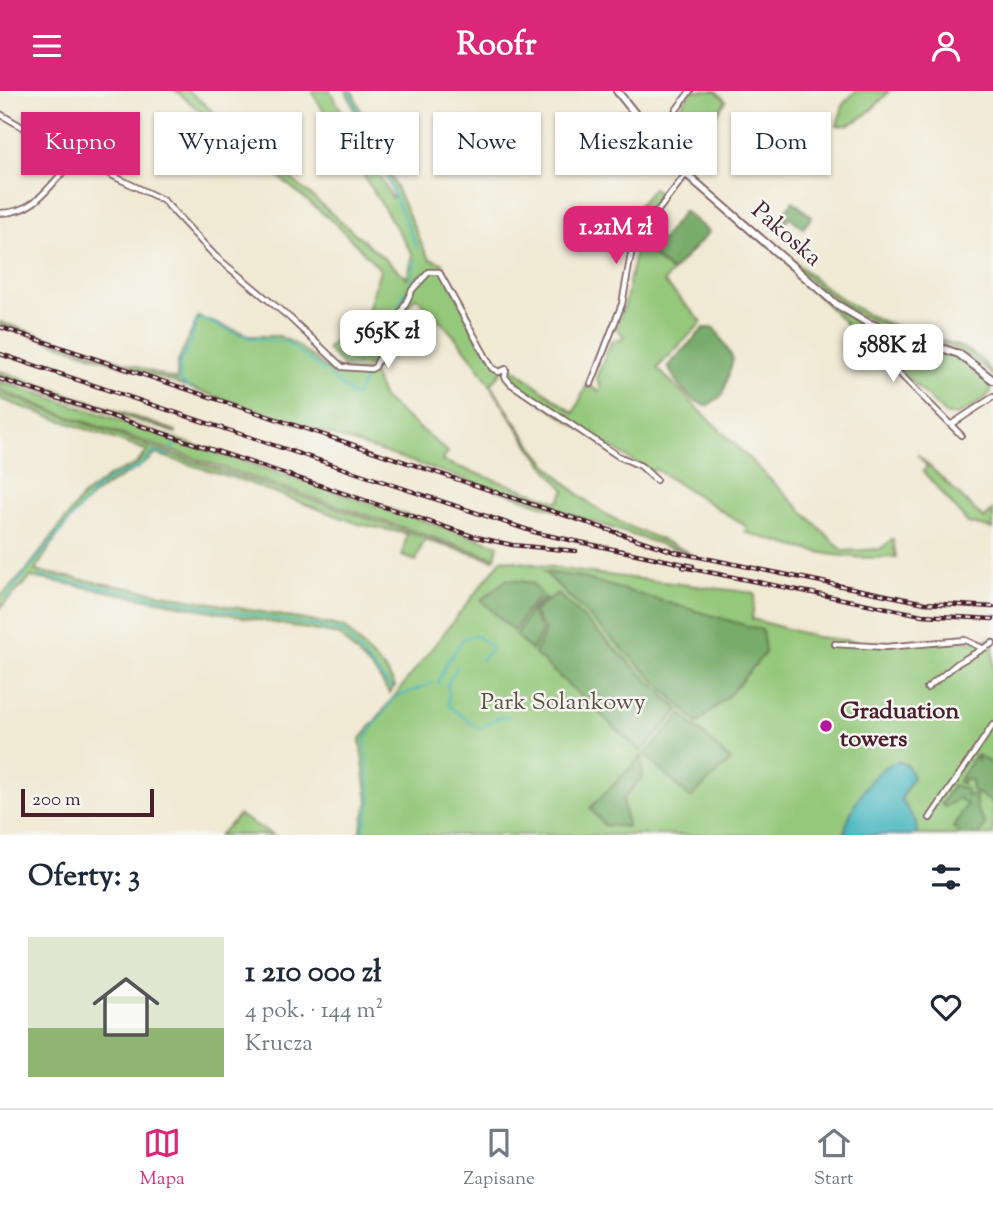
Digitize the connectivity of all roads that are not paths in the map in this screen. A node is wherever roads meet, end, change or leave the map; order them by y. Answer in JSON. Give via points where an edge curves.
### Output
{"nodes":[{"id":1,"x":617,"y":91,"type":"edge"},
{"id":2,"x":690,"y":91,"type":"edge"},
{"id":3,"x":633,"y":112,"type":"edge"},
{"id":4,"x":675,"y":112,"type":"edge"},
{"id":5,"x":0,"y":114,"type":"edge"},
{"id":6,"x":21,"y":126,"type":"edge"},
{"id":7,"x":60,"y":175,"type":"edge"},
{"id":8,"x":111,"y":175,"type":"edge"},
{"id":9,"x":685,"y":175,"type":"edge"},
{"id":10,"x":687,"y":175,"type":"edge"},
{"id":11,"x":0,"y":213,"type":"edge"},
{"id":12,"x":868,"y":323,"type":"junction"},
{"id":13,"x":894,"y":332,"type":"junction"},
{"id":14,"x":886,"y":359,"type":"junction"},
{"id":15,"x":993,"y":380,"type":"edge"},
{"id":16,"x":591,"y":384,"type":"dead end"},
{"id":17,"x":992,"y":396,"type":"edge"},
{"id":18,"x":952,"y":424,"type":"junction"},
{"id":19,"x":961,"y":435,"type":"dead end"},
{"id":20,"x":656,"y":480,"type":"dead end"},
{"id":21,"x":993,"y":643,"type":"edge"},
{"id":22,"x":835,"y":644,"type":"dead end"},
{"id":23,"x":982,"y":648,"type":"junction"},
{"id":24,"x":927,"y":688,"type":"dead end"},
{"id":25,"x":993,"y":725,"type":"edge"},
{"id":26,"x":930,"y":818,"type":"dead end"}],
"edges":[{"from":1,"to":3,"type":"main road","name":"Pakoska"},
{"from":2,"to":4,"type":"street"},
{"from":5,"to":6,"type":"street"},
{"from":7,"to":11,"type":"street","via":[[33,205],[16,213]]},
{"from":8,"to":20,"type":"street","via":[[163,200],[215,256],[342,367],[375,367],[412,289],[429,272],[439,272],[492,368],[506,369],[511,384]]},
{"from":9,"to":16,"type":"street","via":[[633,243],[622,304]]},
{"from":10,"to":12,"type":"main road","name":"Pakoska","via":[[827,297]]},
{"from":12,"to":13,"type":"main road","name":"Pakoska"},
{"from":12,"to":14,"type":"street","via":[[877,351]]},
{"from":13,"to":14,"type":"street","via":[[883,342]]},
{"from":13,"to":15,"type":"main road","name":"Pakoska","via":[[959,354]]},
{"from":14,"to":18,"type":"street"},
{"from":17,"to":18,"type":"street"},
{"from":18,"to":19,"type":"street"},
{"from":21,"to":23,"type":"street"},
{"from":22,"to":23,"type":"street","via":[[886,647],[965,641]]},
{"from":23,"to":24,"type":"street"},
{"from":25,"to":26,"type":"street"}]}
